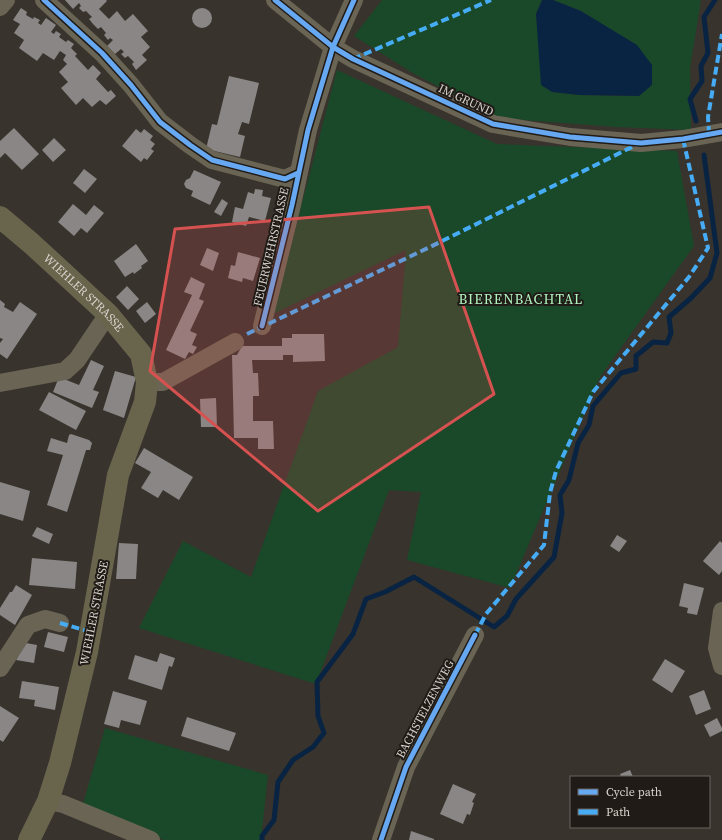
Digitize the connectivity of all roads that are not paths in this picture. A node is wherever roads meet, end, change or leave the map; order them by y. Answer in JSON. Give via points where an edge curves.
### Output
{"nodes":[{"id":1,"x":6,"y":0,"type":"edge"},
{"id":2,"x":44,"y":0,"type":"edge"},
{"id":3,"x":275,"y":0,"type":"edge"},
{"id":4,"x":354,"y":0,"type":"edge"},
{"id":5,"x":0,"y":7,"type":"edge"},
{"id":6,"x":333,"y":47,"type":"junction"},
{"id":7,"x":722,"y":132,"type":"edge"},
{"id":8,"x":298,"y":173,"type":"junction"},
{"id":9,"x":0,"y":217,"type":"edge"},
{"id":10,"x":108,"y":314,"type":"junction"},
{"id":11,"x":262,"y":326,"type":"dead end"},
{"id":12,"x":235,"y":342,"type":"dead end"},
{"id":13,"x":147,"y":382,"type":"junction"},
{"id":14,"x":0,"y":383,"type":"edge"},
{"id":15,"x":722,"y":611,"type":"edge"},
{"id":16,"x":60,"y":623,"type":"dead end"},
{"id":17,"x":475,"y":635,"type":"dead end"},
{"id":18,"x":722,"y":666,"type":"edge"},
{"id":19,"x":0,"y":668,"type":"edge"},
{"id":20,"x":48,"y":801,"type":"junction"},
{"id":21,"x":28,"y":840,"type":"edge"},
{"id":22,"x":151,"y":840,"type":"edge"},
{"id":23,"x":381,"y":840,"type":"edge"}],
"edges":[{"from":1,"to":5,"type":"street"},
{"from":2,"to":8,"type":"street","name":"FEUERWEHRSTRASSE","via":[[102,53],[160,122],[195,149],[212,160],[273,177],[285,179]]},
{"from":3,"to":6,"type":"street","name":"IM GRUND"},
{"from":4,"to":6,"type":"street","name":"FEUERWEHRSTRASSE"},
{"from":6,"to":7,"type":"street","name":"IM GRUND","via":[[493,124],[570,137],[641,143]]},
{"from":6,"to":8,"type":"street","name":"FEUERWEHRSTRASSE"},
{"from":8,"to":11,"type":"street","name":"FEUERWEHRSTRASSE"},
{"from":9,"to":10,"type":"main road","name":"WIEHLER STRASSE"},
{"from":10,"to":13,"type":"main road","name":"WIEHLER STRASSE","via":[[141,354]]},
{"from":10,"to":14,"type":"street","via":[[77,360],[65,371]]},
{"from":12,"to":13,"type":"street","via":[[163,382]]},
{"from":13,"to":20,"type":"main road","name":"WIEHLER STRASSE","via":[[145,402],[118,475],[87,652]]},
{"from":15,"to":18,"type":"street","via":[[717,648]]},
{"from":16,"to":19,"type":"street","via":[[45,619],[28,625]]},
{"from":17,"to":23,"type":"street","name":"BACHSTELZENWEG","via":[[406,767]]},
{"from":20,"to":21,"type":"main road","name":"WIEHLER STRASSE"},
{"from":20,"to":22,"type":"street","via":[[63,804]]}]}
